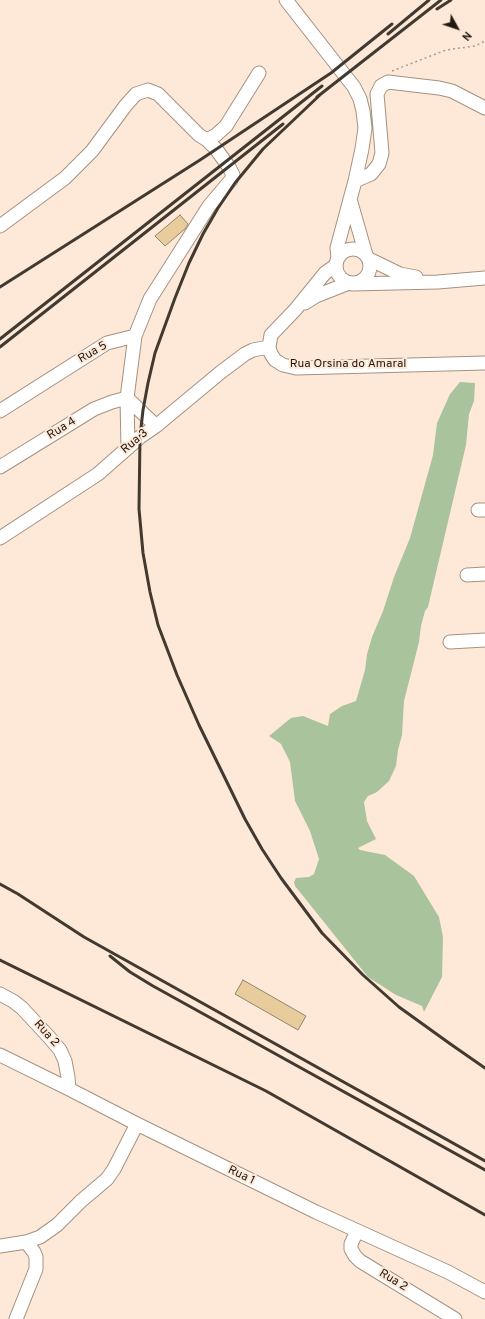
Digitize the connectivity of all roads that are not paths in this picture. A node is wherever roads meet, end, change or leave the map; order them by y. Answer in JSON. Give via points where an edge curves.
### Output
{"nodes":[{"id":1,"x":286,"y":0,"type":"edge"},
{"id":2,"x":296,"y":0,"type":"edge"},
{"id":3,"x":301,"y":19,"type":"junction"},
{"id":4,"x":260,"y":73,"type":"dead end"},
{"id":5,"x":485,"y":108,"type":"edge"},
{"id":6,"x":207,"y":140,"type":"junction"},
{"id":7,"x":355,"y":180,"type":"junction"},
{"id":8,"x":350,"y":199,"type":"junction"},
{"id":9,"x":0,"y":226,"type":"edge"},
{"id":10,"x":367,"y":257,"type":"junction"},
{"id":11,"x":337,"y":262,"type":"junction"},
{"id":12,"x":485,"y":278,"type":"edge"},
{"id":13,"x":438,"y":282,"type":"junction"},
{"id":14,"x":350,"y":284,"type":"junction"},
{"id":15,"x":295,"y":310,"type":"junction"},
{"id":16,"x":135,"y":336,"type":"junction"},
{"id":17,"x":269,"y":347,"type":"junction"},
{"id":18,"x":485,"y":363,"type":"edge"},
{"id":19,"x":127,"y":398,"type":"junction"},
{"id":20,"x":0,"y":411,"type":"edge"},
{"id":21,"x":156,"y":426,"type":"junction"},
{"id":22,"x":128,"y":448,"type":"junction"},
{"id":23,"x":0,"y":467,"type":"edge"},
{"id":24,"x":0,"y":538,"type":"edge"},
{"id":25,"x":485,"y":574,"type":"edge"},
{"id":26,"x":467,"y":575,"type":"dead end"},
{"id":27,"x":485,"y":640,"type":"edge"},
{"id":28,"x":450,"y":642,"type":"dead end"},
{"id":29,"x":0,"y":994,"type":"edge"},
{"id":30,"x":0,"y":1055,"type":"edge"},
{"id":31,"x":69,"y":1089,"type":"junction"},
{"id":32,"x":137,"y":1124,"type":"junction"},
{"id":33,"x":357,"y":1231,"type":"junction"},
{"id":34,"x":26,"y":1242,"type":"junction"},
{"id":35,"x":0,"y":1246,"type":"edge"},
{"id":36,"x":485,"y":1292,"type":"edge"},
{"id":37,"x":16,"y":1319,"type":"edge"},
{"id":38,"x":455,"y":1319,"type":"edge"}],
"edges":[{"from":1,"to":3,"type":"street"},
{"from":2,"to":3,"type":"street"},
{"from":3,"to":7,"type":"street","via":[[354,87],[360,99],[365,128]]},
{"from":4,"to":6,"type":"street","via":[[226,126]]},
{"from":5,"to":7,"type":"street","via":[[452,91],[388,82],[381,86],[377,94],[382,153],[371,174]]},
{"from":6,"to":9,"type":"street","via":[[158,94],[148,90],[136,94],[92,151],[65,178]]},
{"from":6,"to":16,"type":"street","via":[[233,175],[209,206],[150,299]]},
{"from":7,"to":8,"type":"street"},
{"from":8,"to":10,"type":"street"},
{"from":8,"to":11,"type":"street","via":[[336,248]]},
{"from":10,"to":11,"type":"street","via":[[354,249],[342,253]]},
{"from":10,"to":13,"type":"street","via":[[400,274]]},
{"from":10,"to":14,"type":"street","via":[[370,265],[368,276],[358,283]]},
{"from":11,"to":14,"type":"street","via":[[338,275]]},
{"from":11,"to":15,"type":"street"},
{"from":12,"to":13,"type":"street"},
{"from":13,"to":14,"type":"street"},
{"from":14,"to":15,"type":"street","via":[[316,296]]},
{"from":15,"to":17,"type":"street","via":[[271,335]]},
{"from":16,"to":19,"type":"street"},
{"from":16,"to":20,"type":"street","name":"Rua 5","via":[[108,343]]},
{"from":17,"to":18,"type":"street","name":"Rua Orsina do Amaral","via":[[275,360],[296,368]]},
{"from":17,"to":21,"type":"street","name":"Rua 3","via":[[245,354]]},
{"from":19,"to":21,"type":"street"},
{"from":19,"to":22,"type":"street"},
{"from":19,"to":23,"type":"street","name":"Rua 4","via":[[94,409]]},
{"from":21,"to":22,"type":"street","name":"Rua 3"},
{"from":22,"to":24,"type":"street","name":"Rua 3","via":[[98,474]]},
{"from":25,"to":26,"type":"street"},
{"from":27,"to":28,"type":"street"},
{"from":29,"to":31,"type":"street","name":"Rua 2","via":[[22,1008],[60,1050]]},
{"from":30,"to":31,"type":"street","name":"Rua 1"},
{"from":31,"to":32,"type":"street","name":"Rua 1"},
{"from":32,"to":33,"type":"street","name":"Rua 1"},
{"from":32,"to":34,"type":"street","via":[[107,1179],[81,1200],[57,1225],[40,1237]]},
{"from":33,"to":36,"type":"street","name":"Rua 1","via":[[448,1272]]},
{"from":33,"to":38,"type":"street","name":"Rua 2","via":[[351,1249],[360,1261]]},
{"from":34,"to":35,"type":"street"},
{"from":34,"to":37,"type":"street","via":[[36,1257],[36,1269]]}]}
